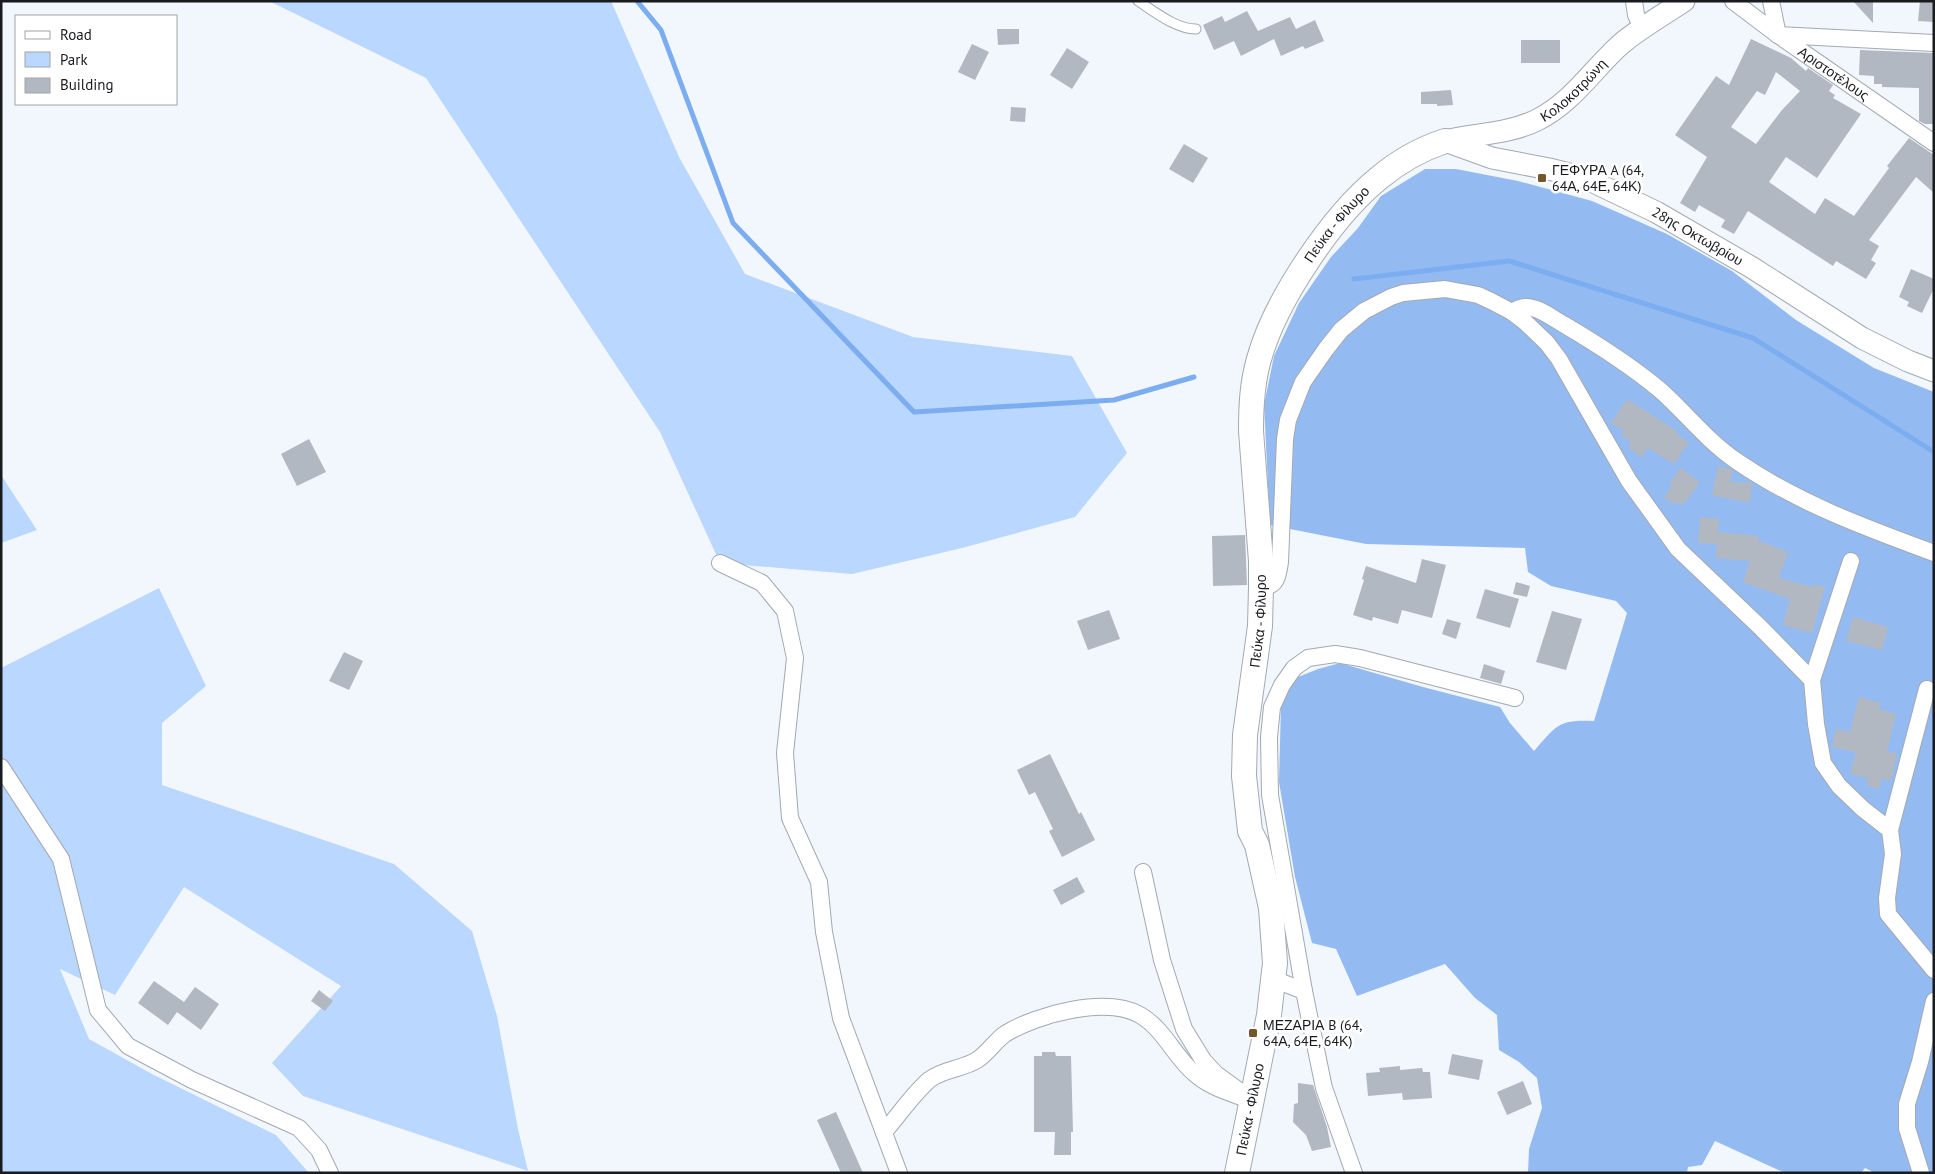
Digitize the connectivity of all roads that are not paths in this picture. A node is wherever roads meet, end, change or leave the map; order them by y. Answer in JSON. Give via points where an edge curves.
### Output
{"nodes":[{"id":1,"x":1138,"y":1,"type":"edge"},
{"id":2,"x":1634,"y":1,"type":"edge"},
{"id":3,"x":1684,"y":1,"type":"edge"},
{"id":4,"x":1733,"y":1,"type":"edge"},
{"id":5,"x":1771,"y":1,"type":"edge"},
{"id":6,"x":1642,"y":28,"type":"junction"},
{"id":7,"x":1196,"y":29,"type":"dead end"},
{"id":8,"x":1778,"y":35,"type":"junction"},
{"id":9,"x":1934,"y":43,"type":"edge"},
{"id":10,"x":1445,"y":141,"type":"junction"},
{"id":11,"x":1934,"y":143,"type":"edge"},
{"id":12,"x":1512,"y":312,"type":"junction"},
{"id":13,"x":1934,"y":372,"type":"edge"},
{"id":14,"x":1934,"y":553,"type":"edge"},
{"id":15,"x":1851,"y":561,"type":"dead end"},
{"id":16,"x":720,"y":563,"type":"dead end"},
{"id":17,"x":1261,"y":587,"type":"junction"},
{"id":18,"x":1812,"y":680,"type":"junction"},
{"id":19,"x":1927,"y":689,"type":"dead end"},
{"id":20,"x":1515,"y":698,"type":"dead end"},
{"id":21,"x":1,"y":767,"type":"edge"},
{"id":22,"x":1890,"y":830,"type":"junction"},
{"id":23,"x":1143,"y":872,"type":"dead end"},
{"id":24,"x":1934,"y":970,"type":"edge"},
{"id":25,"x":1273,"y":980,"type":"junction"},
{"id":26,"x":1304,"y":991,"type":"junction"},
{"id":27,"x":1934,"y":1001,"type":"edge"},
{"id":28,"x":1252,"y":1101,"type":"junction"},
{"id":29,"x":884,"y":1132,"type":"junction"},
{"id":30,"x":330,"y":1173,"type":"edge"},
{"id":31,"x":899,"y":1173,"type":"edge"},
{"id":32,"x":1237,"y":1173,"type":"edge"},
{"id":33,"x":1354,"y":1173,"type":"edge"},
{"id":34,"x":1921,"y":1173,"type":"edge"}],
"edges":[{"from":1,"to":7,"type":"lane","via":[[1174,23]]},
{"from":2,"to":6,"type":"street"},
{"from":3,"to":6,"type":"street","name":"Κολοκοτρώνη"},
{"from":4,"to":8,"type":"street","name":"Αριστοτέλους"},
{"from":5,"to":8,"type":"street"},
{"from":6,"to":10,"type":"street","name":"Κολοκοτρώνη","via":[[1545,116],[1512,129]]},
{"from":8,"to":9,"type":"street"},
{"from":8,"to":11,"type":"street","name":"Αριστοτέλους"},
{"from":10,"to":13,"type":"street","name":"28ης Οκτωβρίου","via":[[1492,158],[1584,178],[1656,212],[1751,267],[1862,338]]},
{"from":10,"to":17,"type":"main road","name":"Πεύκα - Φίλυρο","via":[[1393,167],[1350,206],[1293,284],[1264,341],[1254,380],[1251,410]]},
{"from":12,"to":14,"type":"street","via":[[1521,307],[1531,307],[1604,348],[1660,390],[1716,445],[1780,488],[1865,528]]},
{"from":12,"to":17,"type":"street","via":[[1460,291],[1417,290],[1377,303],[1341,330],[1303,382],[1290,411],[1285,439],[1280,562],[1276,582]]},
{"from":12,"to":18,"type":"street","via":[[1547,343],[1559,359],[1629,481],[1678,549]]},
{"from":15,"to":18,"type":"street"},
{"from":16,"to":29,"type":"street","via":[[762,583],[785,611],[796,658],[785,753],[790,818],[819,882],[824,932],[841,1018]]},
{"from":17,"to":25,"type":"main road","name":"Πεύκα - Φίλυρο","via":[[1260,626],[1245,735],[1244,776],[1250,831],[1257,845],[1271,908],[1275,946]]},
{"from":18,"to":22,"type":"street","via":[[1823,763],[1839,786]]},
{"from":19,"to":22,"type":"street"},
{"from":20,"to":26,"type":"street","via":[[1335,654],[1308,658],[1294,668],[1272,707],[1270,795]]},
{"from":21,"to":30,"type":"street","via":[[61,859],[98,1010],[128,1046],[192,1080],[299,1128],[319,1150]]},
{"from":22,"to":24,"type":"street","via":[[1893,854],[1888,914]]},
{"from":23,"to":28,"type":"street","via":[[1162,960],[1184,1029],[1216,1074]]},
{"from":25,"to":26,"type":"street"},
{"from":25,"to":28,"type":"main road","name":"Πεύκα - Φίλυρο"},
{"from":26,"to":33,"type":"street","via":[[1324,1088]]},
{"from":27,"to":34,"type":"street","via":[[1907,1104],[1907,1128]]},
{"from":28,"to":29,"type":"street","via":[[1216,1088],[1193,1073],[1157,1029],[1138,1014],[1117,1009],[1082,1008],[1053,1014],[1017,1028],[978,1059],[932,1078]]},
{"from":28,"to":32,"type":"main road","name":"Πεύκα - Φίλυρο"},
{"from":29,"to":31,"type":"street"}]}
